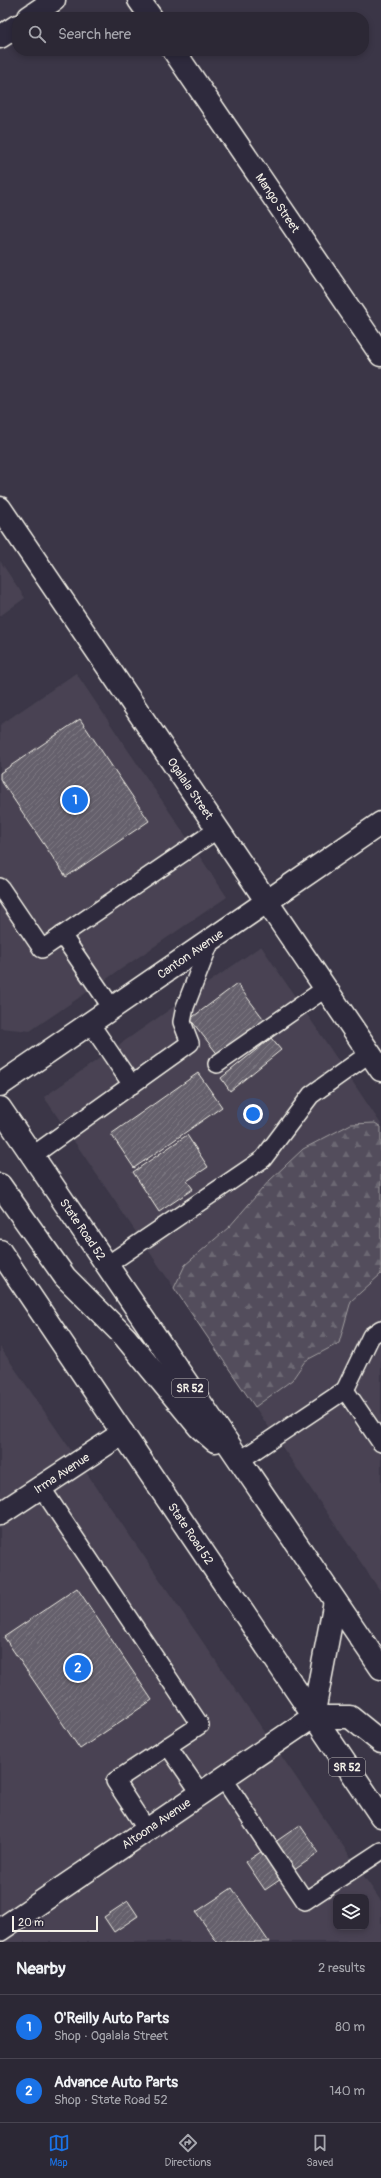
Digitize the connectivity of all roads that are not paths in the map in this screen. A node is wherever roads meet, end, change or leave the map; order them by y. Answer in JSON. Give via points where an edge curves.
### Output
{"nodes":[{"id":1,"x":54,"y":0,"type":"edge"},
{"id":2,"x":139,"y":0,"type":"edge"},
{"id":3,"x":36,"y":12,"type":"edge"},
{"id":4,"x":147,"y":12,"type":"edge"},
{"id":5,"x":12,"y":29,"type":"edge"},
{"id":6,"x":0,"y":37,"type":"edge"},
{"id":7,"x":177,"y":56,"type":"edge"},
{"id":8,"x":381,"y":355,"type":"edge"},
{"id":9,"x":0,"y":508,"type":"edge"},
{"id":10,"x":381,"y":823,"type":"edge"},
{"id":11,"x":218,"y":829,"type":"junction"},
{"id":12,"x":0,"y":887,"type":"edge"},
{"id":13,"x":267,"y":901,"type":"junction"},
{"id":14,"x":62,"y":935,"type":"junction"},
{"id":15,"x":211,"y":940,"type":"junction"},
{"id":16,"x":326,"y":988,"type":"junction"},
{"id":17,"x":112,"y":1008,"type":"junction"},
{"id":18,"x":90,"y":1023,"type":"junction"},
{"id":19,"x":375,"y":1062,"type":"edge"},
{"id":20,"x":217,"y":1064,"type":"dead end"},
{"id":21,"x":0,"y":1085,"type":"edge"},
{"id":22,"x":132,"y":1085,"type":"junction"},
{"id":23,"x":0,"y":1108,"type":"edge"},
{"id":24,"x":32,"y":1156,"type":"junction"},
{"id":25,"x":0,"y":1185,"type":"edge"},
{"id":26,"x":0,"y":1251,"type":"edge"},
{"id":27,"x":107,"y":1265,"type":"junction"},
{"id":28,"x":381,"y":1329,"type":"edge"},
{"id":29,"x":345,"y":1390,"type":"junction"},
{"id":30,"x":123,"y":1433,"type":"junction"},
{"id":31,"x":381,"y":1443,"type":"edge"},
{"id":32,"x":239,"y":1461,"type":"junction"},
{"id":33,"x":41,"y":1487,"type":"junction"},
{"id":34,"x":0,"y":1514,"type":"edge"},
{"id":35,"x":335,"y":1601,"type":"junction"},
{"id":36,"x":381,"y":1668,"type":"edge"},
{"id":37,"x":313,"y":1717,"type":"junction"},
{"id":38,"x":381,"y":1742,"type":"edge"},
{"id":39,"x":168,"y":1746,"type":"junction"},
{"id":40,"x":223,"y":1778,"type":"junction"},
{"id":41,"x":201,"y":1794,"type":"junction"},
{"id":42,"x":381,"y":1816,"type":"edge"},
{"id":43,"x":147,"y":1830,"type":"junction"},
{"id":44,"x":381,"y":1850,"type":"edge"},
{"id":45,"x":0,"y":1930,"type":"edge"}],
"edges":[{"from":1,"to":3,"type":"street"},
{"from":2,"to":4,"type":"street"},
{"from":5,"to":6,"type":"street"},
{"from":7,"to":8,"type":"street","name":"Mango Street"},
{"from":9,"to":11,"type":"street","name":"Ogalala Street"},
{"from":10,"to":13,"type":"street","name":"Canton Avenue"},
{"from":11,"to":13,"type":"street","name":"Ogalala Street"},
{"from":11,"to":14,"type":"lane"},
{"from":12,"to":14,"type":"lane","via":[[42,949]]},
{"from":13,"to":15,"type":"street","name":"Canton Avenue"},
{"from":13,"to":16,"type":"street","name":"Ogalala Street"},
{"from":14,"to":17,"type":"lane"},
{"from":15,"to":17,"type":"street","name":"Canton Avenue"},
{"from":15,"to":22,"type":"lane","via":[[184,1008],[182,1022],[190,1044]]},
{"from":16,"to":19,"type":"street","name":"Ogalala Street"},
{"from":16,"to":20,"type":"lane"},
{"from":17,"to":18,"type":"street","name":"Canton Avenue"},
{"from":18,"to":21,"type":"street","name":"Canton Avenue"},
{"from":18,"to":22,"type":"lane"},
{"from":19,"to":27,"type":"lane","via":[[311,1095],[262,1159]]},
{"from":22,"to":24,"type":"lane"},
{"from":23,"to":24,"type":"street","name":"State Road 52","number":"SR 52"},
{"from":24,"to":27,"type":"street","name":"State Road 52","number":"SR 52"},
{"from":25,"to":32,"type":"street","via":[[66,1277],[125,1337],[199,1427]]},
{"from":26,"to":30,"type":"street","name":"State Road 52","number":"SR 52"},
{"from":27,"to":32,"type":"street","name":"State Road 52","number":"SR 52"},
{"from":28,"to":29,"type":"lane","via":[[371,1336]]},
{"from":29,"to":31,"type":"lane"},
{"from":29,"to":32,"type":"lane"},
{"from":30,"to":33,"type":"street","name":"Irma Avenue"},
{"from":30,"to":37,"type":"street","name":"State Road 52","number":"SR 52"},
{"from":32,"to":35,"type":"street","name":"State Road 52","number":"SR 52"},
{"from":33,"to":34,"type":"street","name":"Irma Avenue"},
{"from":33,"to":39,"type":"lane","via":[[200,1725]]},
{"from":35,"to":36,"type":"street","name":"State Road 52","number":"SR 52"},
{"from":35,"to":37,"type":"street"},
{"from":37,"to":38,"type":"street","via":[[350,1717]]},
{"from":37,"to":40,"type":"street","name":"Altoona Avenue"},
{"from":37,"to":42,"type":"street","name":"State Road 52","number":"SR 52"},
{"from":39,"to":41,"type":"lane"},
{"from":39,"to":43,"type":"lane","via":[[115,1781]]},
{"from":40,"to":41,"type":"street","name":"Altoona Avenue"},
{"from":40,"to":44,"type":"lane","via":[[305,1901]]},
{"from":41,"to":43,"type":"street","name":"Altoona Avenue"},
{"from":43,"to":45,"type":"street","name":"Altoona Avenue"}]}
